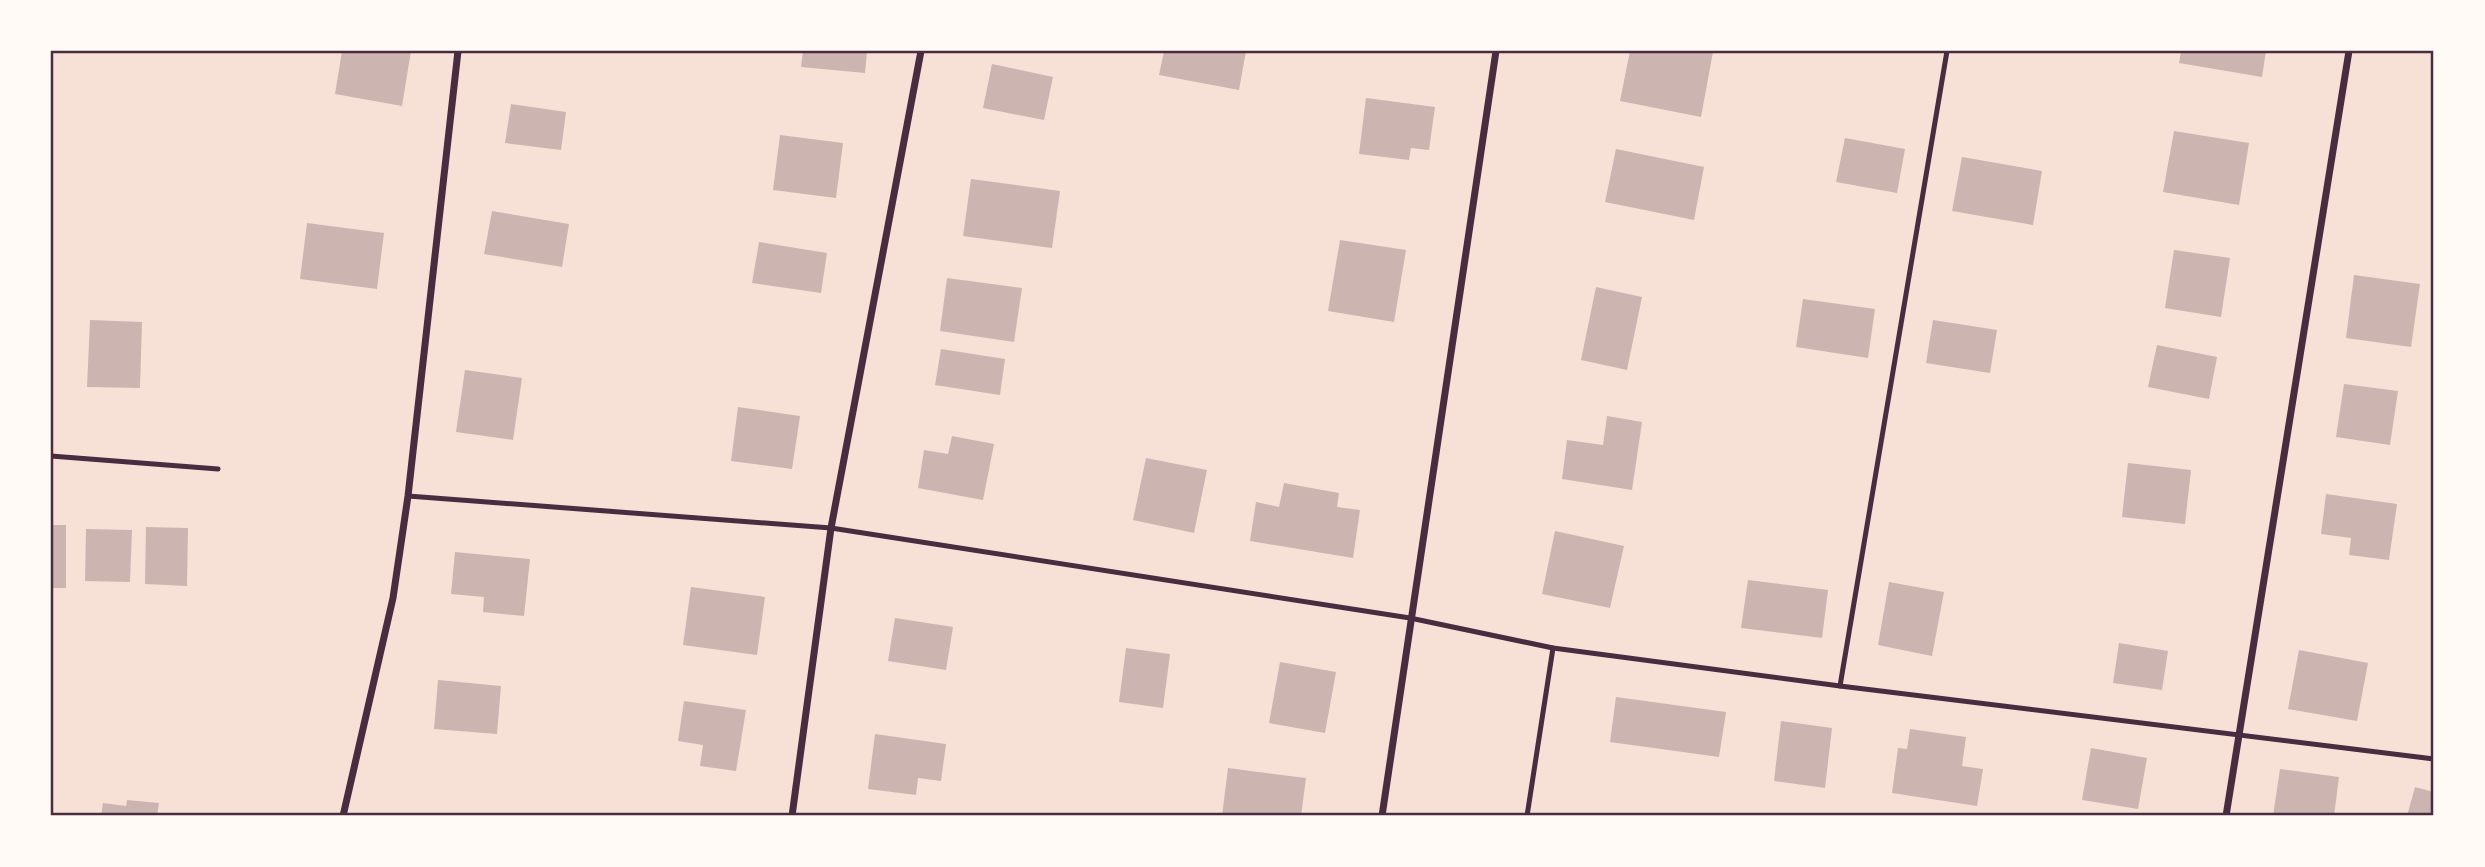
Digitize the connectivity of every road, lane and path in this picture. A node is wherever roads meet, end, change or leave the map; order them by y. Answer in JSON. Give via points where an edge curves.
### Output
{"nodes":[{"id":1,"x":458,"y":51,"type":"edge"},
{"id":2,"x":921,"y":51,"type":"edge"},
{"id":3,"x":1496,"y":51,"type":"edge"},
{"id":4,"x":1947,"y":51,"type":"edge"},
{"id":5,"x":2349,"y":51,"type":"edge"},
{"id":6,"x":51,"y":456,"type":"edge"},
{"id":7,"x":218,"y":469,"type":"dead end"},
{"id":8,"x":408,"y":496,"type":"junction"},
{"id":9,"x":831,"y":528,"type":"junction"},
{"id":10,"x":1410,"y":618,"type":"junction"},
{"id":11,"x":1553,"y":648,"type":"junction"},
{"id":12,"x":1840,"y":686,"type":"junction"},
{"id":13,"x":2239,"y":735,"type":"junction"},
{"id":14,"x":2434,"y":759,"type":"edge"},
{"id":15,"x":343,"y":816,"type":"edge"},
{"id":16,"x":792,"y":816,"type":"edge"},
{"id":17,"x":1381,"y":816,"type":"edge"},
{"id":18,"x":1527,"y":816,"type":"edge"},
{"id":19,"x":2226,"y":816,"type":"edge"}],
"edges":[{"from":1,"to":8,"type":"street"},
{"from":2,"to":9,"type":"street"},
{"from":3,"to":10,"type":"street"},
{"from":4,"to":12,"type":"lane"},
{"from":5,"to":13,"type":"street"},
{"from":6,"to":7,"type":"lane"},
{"from":8,"to":9,"type":"lane"},
{"from":8,"to":15,"type":"street","via":[[393,598]]},
{"from":9,"to":10,"type":"lane"},
{"from":9,"to":16,"type":"street"},
{"from":10,"to":11,"type":"lane"},
{"from":10,"to":17,"type":"street"},
{"from":11,"to":12,"type":"lane"},
{"from":11,"to":18,"type":"lane"},
{"from":12,"to":13,"type":"lane"},
{"from":13,"to":14,"type":"lane"},
{"from":13,"to":19,"type":"street"}]}
